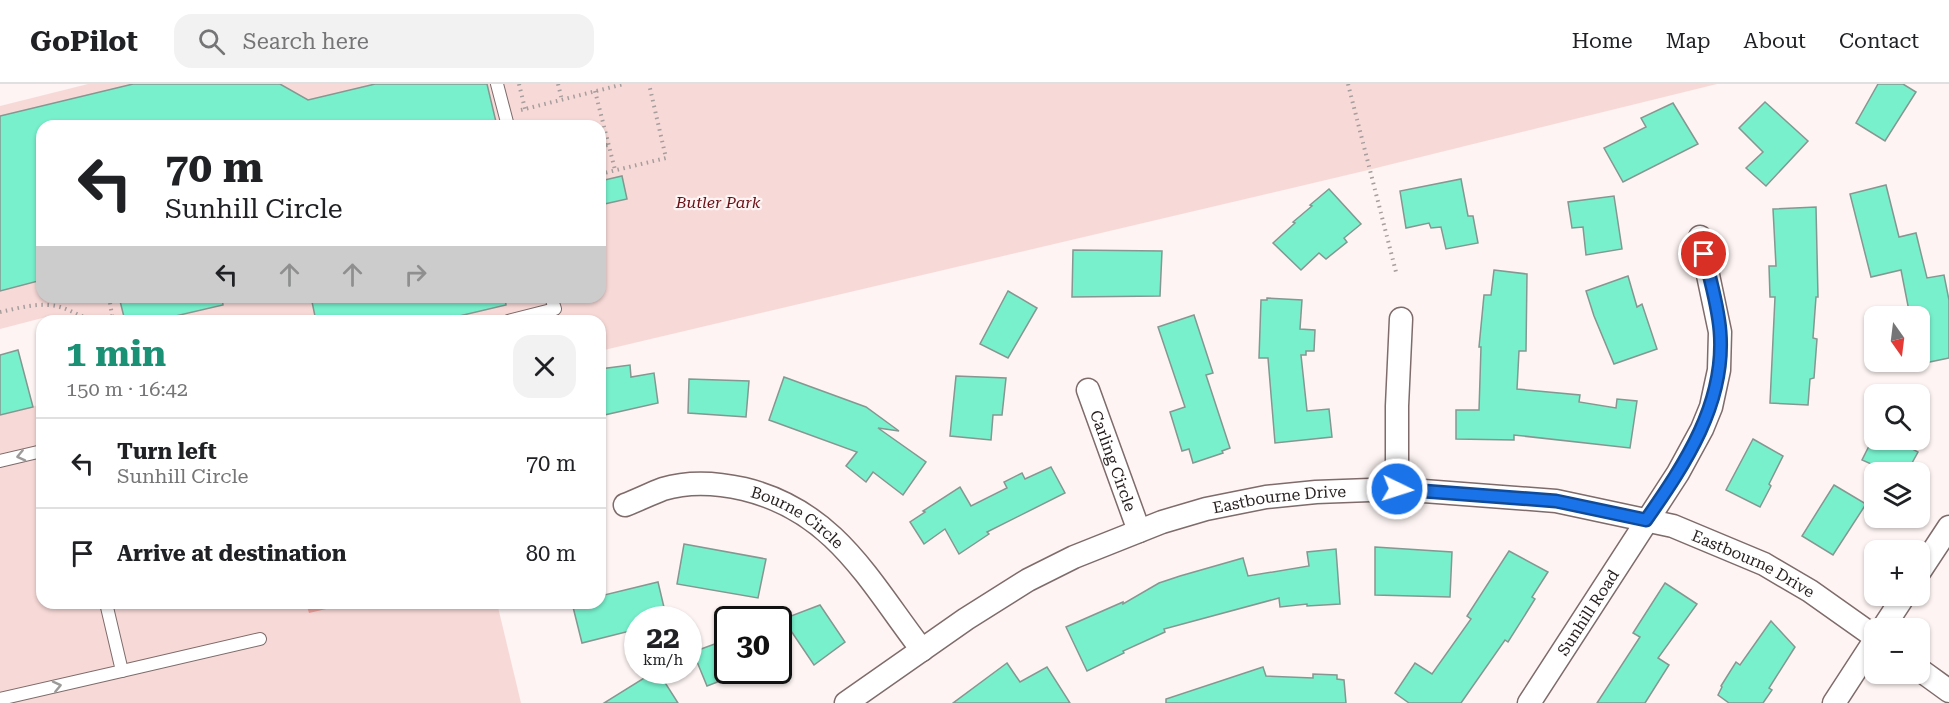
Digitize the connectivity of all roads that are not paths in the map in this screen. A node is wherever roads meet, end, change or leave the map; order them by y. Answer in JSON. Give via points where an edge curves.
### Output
{"nodes":[{"id":1,"x":497,"y":84,"type":"edge"},
{"id":2,"x":506,"y":120,"type":"edge"},
{"id":3,"x":1700,"y":237,"type":"dead end"},
{"id":4,"x":553,"y":303,"type":"edge"},
{"id":5,"x":532,"y":315,"type":"edge"},
{"id":6,"x":1401,"y":319,"type":"dead end"},
{"id":7,"x":1088,"y":390,"type":"dead end"},
{"id":8,"x":36,"y":452,"type":"edge"},
{"id":9,"x":0,"y":461,"type":"edge"},
{"id":10,"x":1397,"y":489,"type":"junction"},
{"id":11,"x":625,"y":505,"type":"dead end"},
{"id":12,"x":1646,"y":520,"type":"junction"},
{"id":13,"x":1949,"y":527,"type":"edge"},
{"id":14,"x":1138,"y":531,"type":"junction"},
{"id":15,"x":1930,"y":556,"type":"edge"},
{"id":16,"x":107,"y":609,"type":"edge"},
{"id":17,"x":1864,"y":630,"type":"edge"},
{"id":18,"x":260,"y":639,"type":"dead end"},
{"id":19,"x":922,"y":650,"type":"junction"},
{"id":20,"x":1864,"y":655,"type":"edge"},
{"id":21,"x":122,"y":671,"type":"junction"},
{"id":22,"x":1930,"y":678,"type":"edge"},
{"id":23,"x":1949,"y":692,"type":"edge"},
{"id":24,"x":0,"y":699,"type":"edge"},
{"id":25,"x":846,"y":703,"type":"edge"},
{"id":26,"x":1529,"y":703,"type":"edge"},
{"id":27,"x":1834,"y":703,"type":"edge"}],
"edges":[{"from":1,"to":2,"type":"lane"},
{"from":3,"to":12,"type":"street","name":"Sunhill Road","via":[[1720,332],[1719,370],[1702,429]]},
{"from":4,"to":5,"type":"lane","via":[[555,309]]},
{"from":6,"to":10,"type":"street"},
{"from":7,"to":14,"type":"street","name":"Carling Circle"},
{"from":8,"to":9,"type":"lane","one_way":true},
{"from":10,"to":12,"type":"street","name":"Eastbourne Drive","via":[[1556,501]]},
{"from":10,"to":14,"type":"street","name":"Eastbourne Drive","via":[[1266,497],[1206,509]]},
{"from":11,"to":19,"type":"street","name":"Bourne Circle","via":[[663,489],[699,483],[768,494],[820,525],[843,546]]},
{"from":12,"to":17,"type":"street","name":"Eastbourne Drive","via":[[1673,526],[1764,564]]},
{"from":12,"to":26,"type":"street","name":"Sunhill Road"},
{"from":13,"to":15,"type":"street"},
{"from":14,"to":19,"type":"street","name":"Eastbourne Drive","via":[[1028,580]]},
{"from":16,"to":21,"type":"lane"},
{"from":18,"to":21,"type":"lane"},
{"from":19,"to":25,"type":"street","name":"Eastbourne Drive"},
{"from":20,"to":27,"type":"street"},
{"from":24,"to":21,"type":"lane","one_way":true},
{"from":22,"to":23,"type":"street"}]}
